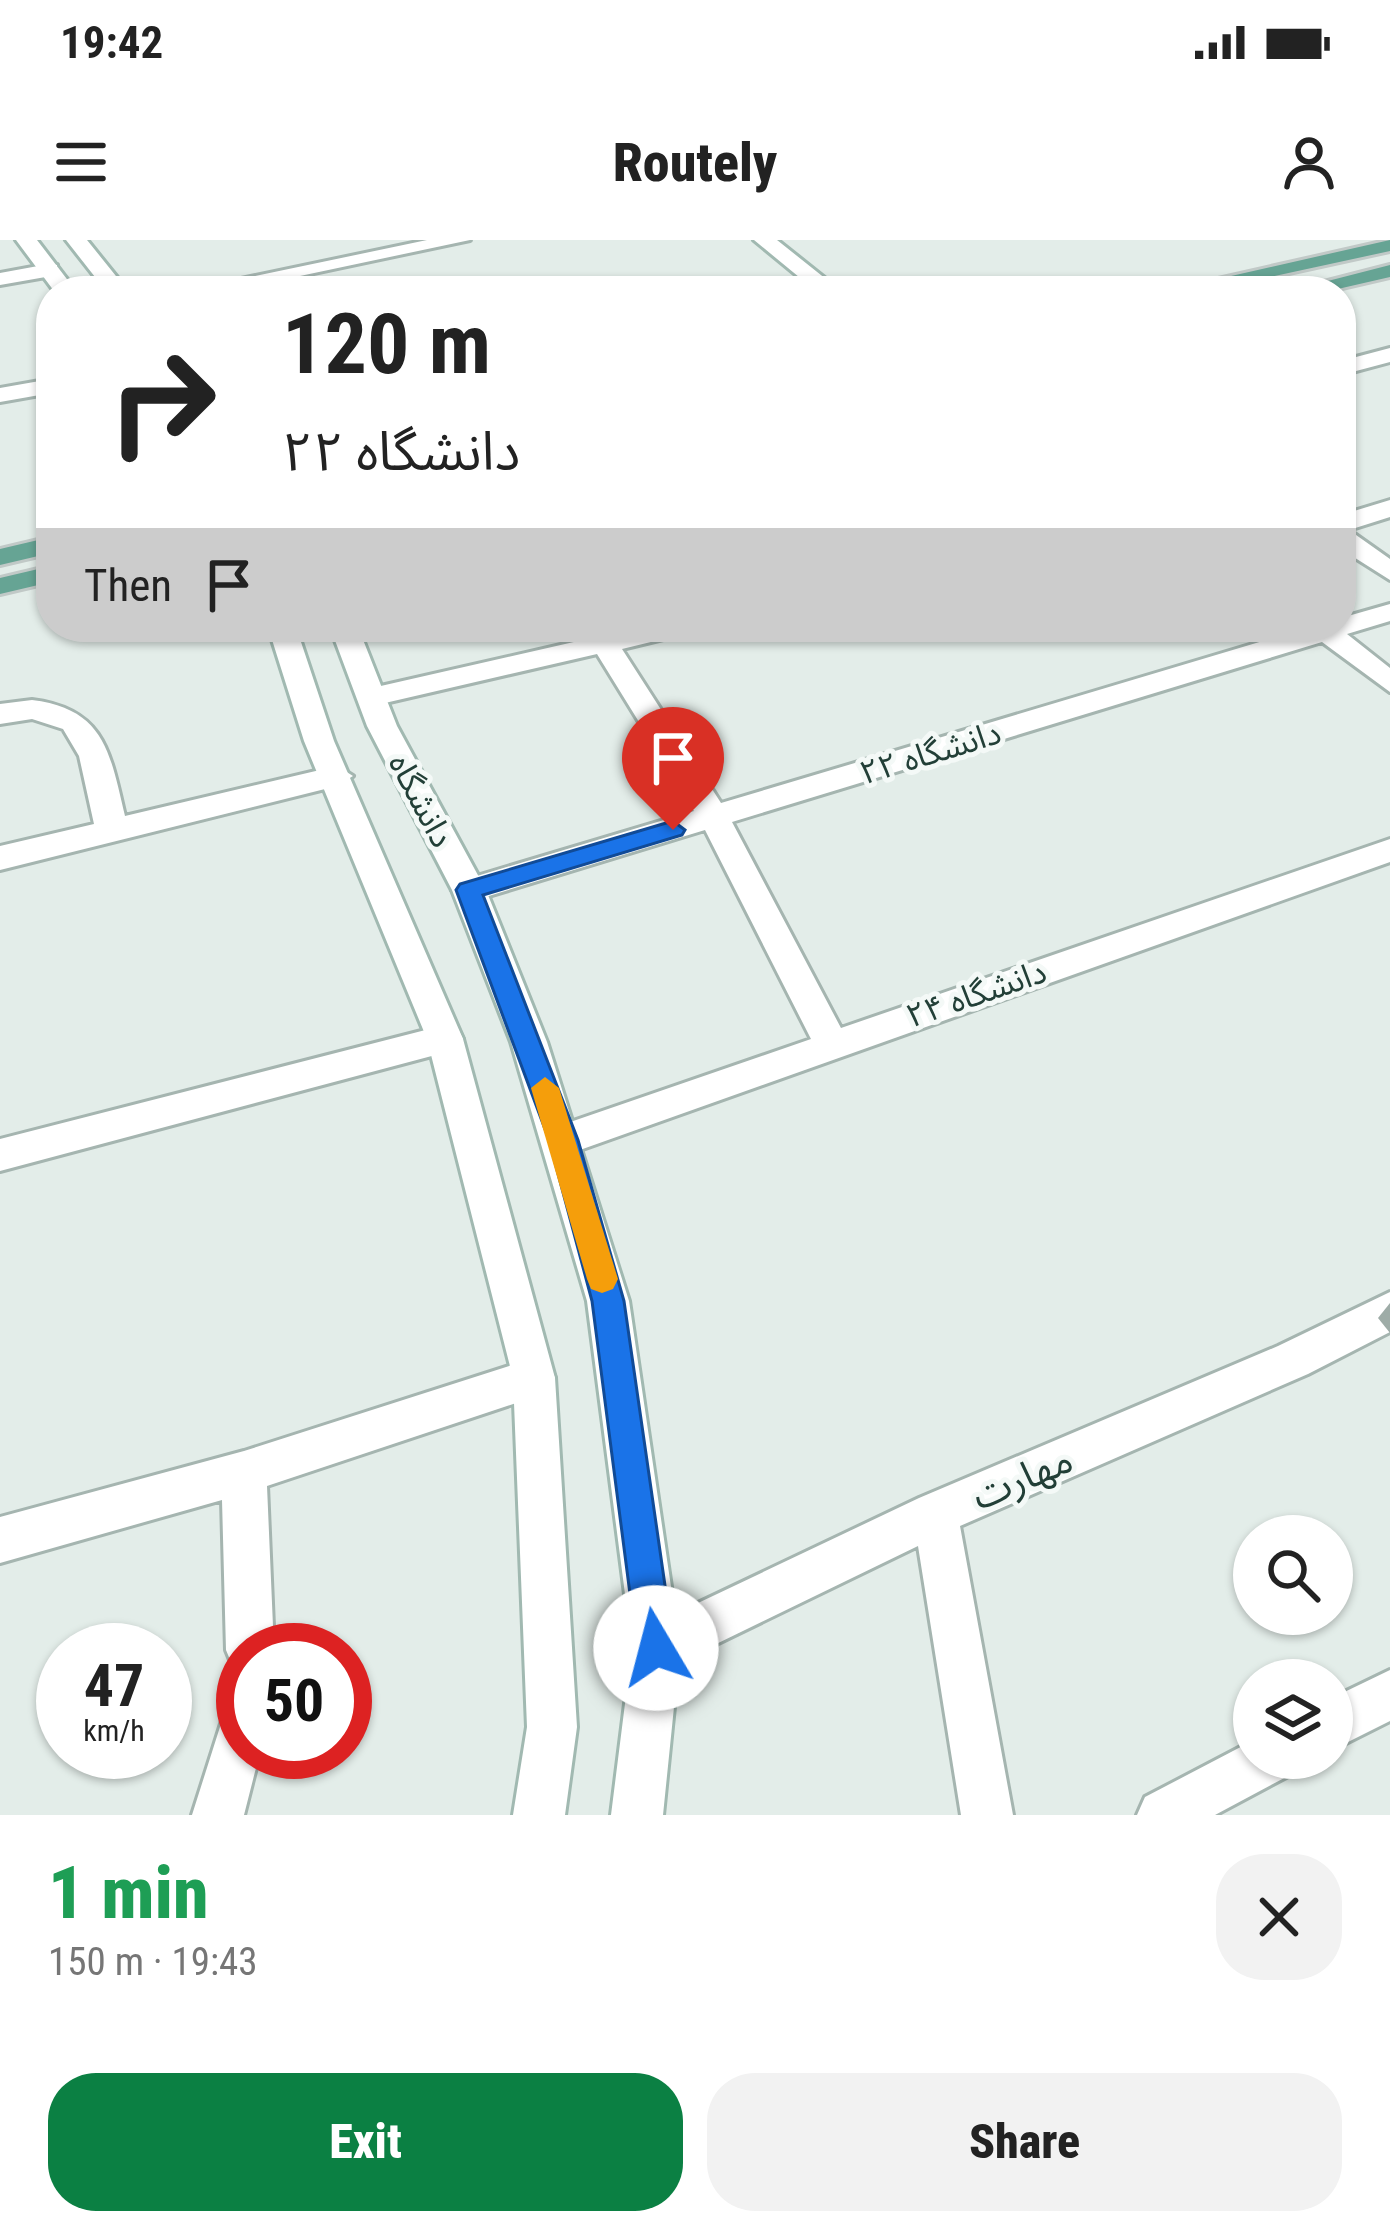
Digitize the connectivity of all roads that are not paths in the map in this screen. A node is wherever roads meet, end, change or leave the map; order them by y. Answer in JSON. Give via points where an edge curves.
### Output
{"nodes":[{"id":1,"x":26,"y":240,"type":"edge"},
{"id":2,"x":76,"y":240,"type":"edge"},
{"id":3,"x":460,"y":240,"type":"edge"},
{"id":4,"x":764,"y":240,"type":"edge"},
{"id":5,"x":1390,"y":245,"type":"edge"},
{"id":6,"x":49,"y":270,"type":"junction"},
{"id":7,"x":1390,"y":271,"type":"edge"},
{"id":8,"x":54,"y":276,"type":"edge"},
{"id":9,"x":105,"y":276,"type":"edge"},
{"id":10,"x":273,"y":276,"type":"edge"},
{"id":11,"x":810,"y":276,"type":"edge"},
{"id":12,"x":1246,"y":276,"type":"edge"},
{"id":13,"x":0,"y":279,"type":"edge"},
{"id":14,"x":1356,"y":279,"type":"edge"},
{"id":15,"x":1390,"y":355,"type":"edge"},
{"id":16,"x":1356,"y":364,"type":"edge"},
{"id":17,"x":36,"y":389,"type":"edge"},
{"id":18,"x":0,"y":395,"type":"edge"},
{"id":19,"x":1390,"y":508,"type":"edge"},
{"id":20,"x":1356,"y":519,"type":"edge"},
{"id":21,"x":1356,"y":547,"type":"edge"},
{"id":22,"x":36,"y":549,"type":"edge"},
{"id":23,"x":0,"y":557,"type":"edge"},
{"id":24,"x":1390,"y":572,"type":"edge"},
{"id":25,"x":36,"y":578,"type":"edge"},
{"id":26,"x":0,"y":586,"type":"edge"},
{"id":27,"x":1390,"y":612,"type":"edge"},
{"id":28,"x":1356,"y":623,"type":"edge"},
{"id":29,"x":292,"y":642,"type":"edge"},
{"id":30,"x":345,"y":642,"type":"edge"},
{"id":31,"x":583,"y":642,"type":"edge"},
{"id":32,"x":602,"y":642,"type":"edge"},
{"id":33,"x":1295,"y":642,"type":"edge"},
{"id":34,"x":1340,"y":642,"type":"edge"},
{"id":35,"x":1390,"y":683,"type":"edge"},
{"id":36,"x":0,"y":714,"type":"edge"},
{"id":37,"x":352,"y":734,"type":"junction"},
{"id":38,"x":714,"y":818,"type":"junction"},
{"id":39,"x":112,"y":831,"type":"junction"},
{"id":40,"x":1390,"y":850,"type":"edge"},
{"id":41,"x":0,"y":858,"type":"edge"},
{"id":42,"x":469,"y":890,"type":"junction"},
{"id":43,"x":446,"y":1039,"type":"junction"},
{"id":44,"x":830,"y":1043,"type":"junction"},
{"id":45,"x":563,"y":1140,"type":"junction"},
{"id":46,"x":0,"y":1155,"type":"edge"},
{"id":47,"x":1390,"y":1311,"type":"edge"},
{"id":48,"x":534,"y":1378,"type":"junction"},
{"id":49,"x":244,"y":1472,"type":"junction"},
{"id":50,"x":934,"y":1514,"type":"junction"},
{"id":51,"x":0,"y":1540,"type":"edge"},
{"id":52,"x":249,"y":1623,"type":"edge"},
{"id":53,"x":656,"y":1648,"type":"junction"},
{"id":54,"x":1390,"y":1694,"type":"edge"},
{"id":55,"x":1353,"y":1714,"type":"edge"},
{"id":56,"x":1233,"y":1778,"type":"edge"},
{"id":57,"x":228,"y":1779,"type":"edge"},
{"id":58,"x":218,"y":1815,"type":"edge"},
{"id":59,"x":539,"y":1815,"type":"edge"},
{"id":60,"x":637,"y":1815,"type":"edge"},
{"id":61,"x":988,"y":1815,"type":"edge"},
{"id":62,"x":1163,"y":1815,"type":"edge"}],
"edges":[{"from":1,"to":6,"type":"street"},
{"from":2,"to":9,"type":"street"},
{"from":3,"to":10,"type":"street"},
{"from":4,"to":11,"type":"street"},
{"from":5,"to":12,"type":"main road"},
{"from":6,"to":8,"type":"street"},
{"from":6,"to":13,"type":"street"},
{"from":7,"to":14,"type":"main road"},
{"from":15,"to":16,"type":"street"},
{"from":17,"to":18,"type":"street"},
{"from":19,"to":20,"type":"street"},
{"from":21,"to":24,"type":"street"},
{"from":22,"to":23,"type":"main road"},
{"from":25,"to":26,"type":"main road"},
{"from":27,"to":28,"type":"street","name":"دانشگاه ۲۲"},
{"from":29,"to":37,"type":"street","name":"دانشگاه"},
{"from":30,"to":37,"type":"street","name":"دانشگاه"},
{"from":31,"to":37,"type":"street"},
{"from":32,"to":38,"type":"street"},
{"from":33,"to":38,"type":"street","name":"دانشگاه ۲۲"},
{"from":34,"to":35,"type":"street"},
{"from":36,"to":39,"type":"street","via":[[48,709],[89,735]]},
{"from":37,"to":39,"type":"street"},
{"from":37,"to":42,"type":"street","name":"دانشگاه"},
{"from":37,"to":43,"type":"street","name":"دانشگاه"},
{"from":38,"to":42,"type":"street","name":"دانشگاه ۲۲"},
{"from":38,"to":44,"type":"street"},
{"from":39,"to":41,"type":"street"},
{"from":40,"to":44,"type":"street","name":"دانشگاه ۲۴"},
{"from":42,"to":45,"type":"street","name":"دانشگاه"},
{"from":43,"to":46,"type":"street"},
{"from":43,"to":48,"type":"street","name":"دانشگاه"},
{"from":44,"to":45,"type":"street","name":"دانشگاه ۲۴"},
{"from":45,"to":53,"type":"street","name":"دانشگاه","via":[[608,1301]]},
{"from":47,"to":50,"type":"street","name":"مهارت"},
{"from":48,"to":49,"type":"street"},
{"from":48,"to":59,"type":"street","name":"دانشگاه","via":[[552,1727]]},
{"from":49,"to":51,"type":"street"},
{"from":49,"to":52,"type":"street"},
{"from":50,"to":53,"type":"street","name":"مهارت"},
{"from":50,"to":61,"type":"street"},
{"from":53,"to":60,"type":"street","name":"دانشگاه"},
{"from":54,"to":55,"type":"street"},
{"from":56,"to":62,"type":"street"},
{"from":57,"to":58,"type":"street"}]}
